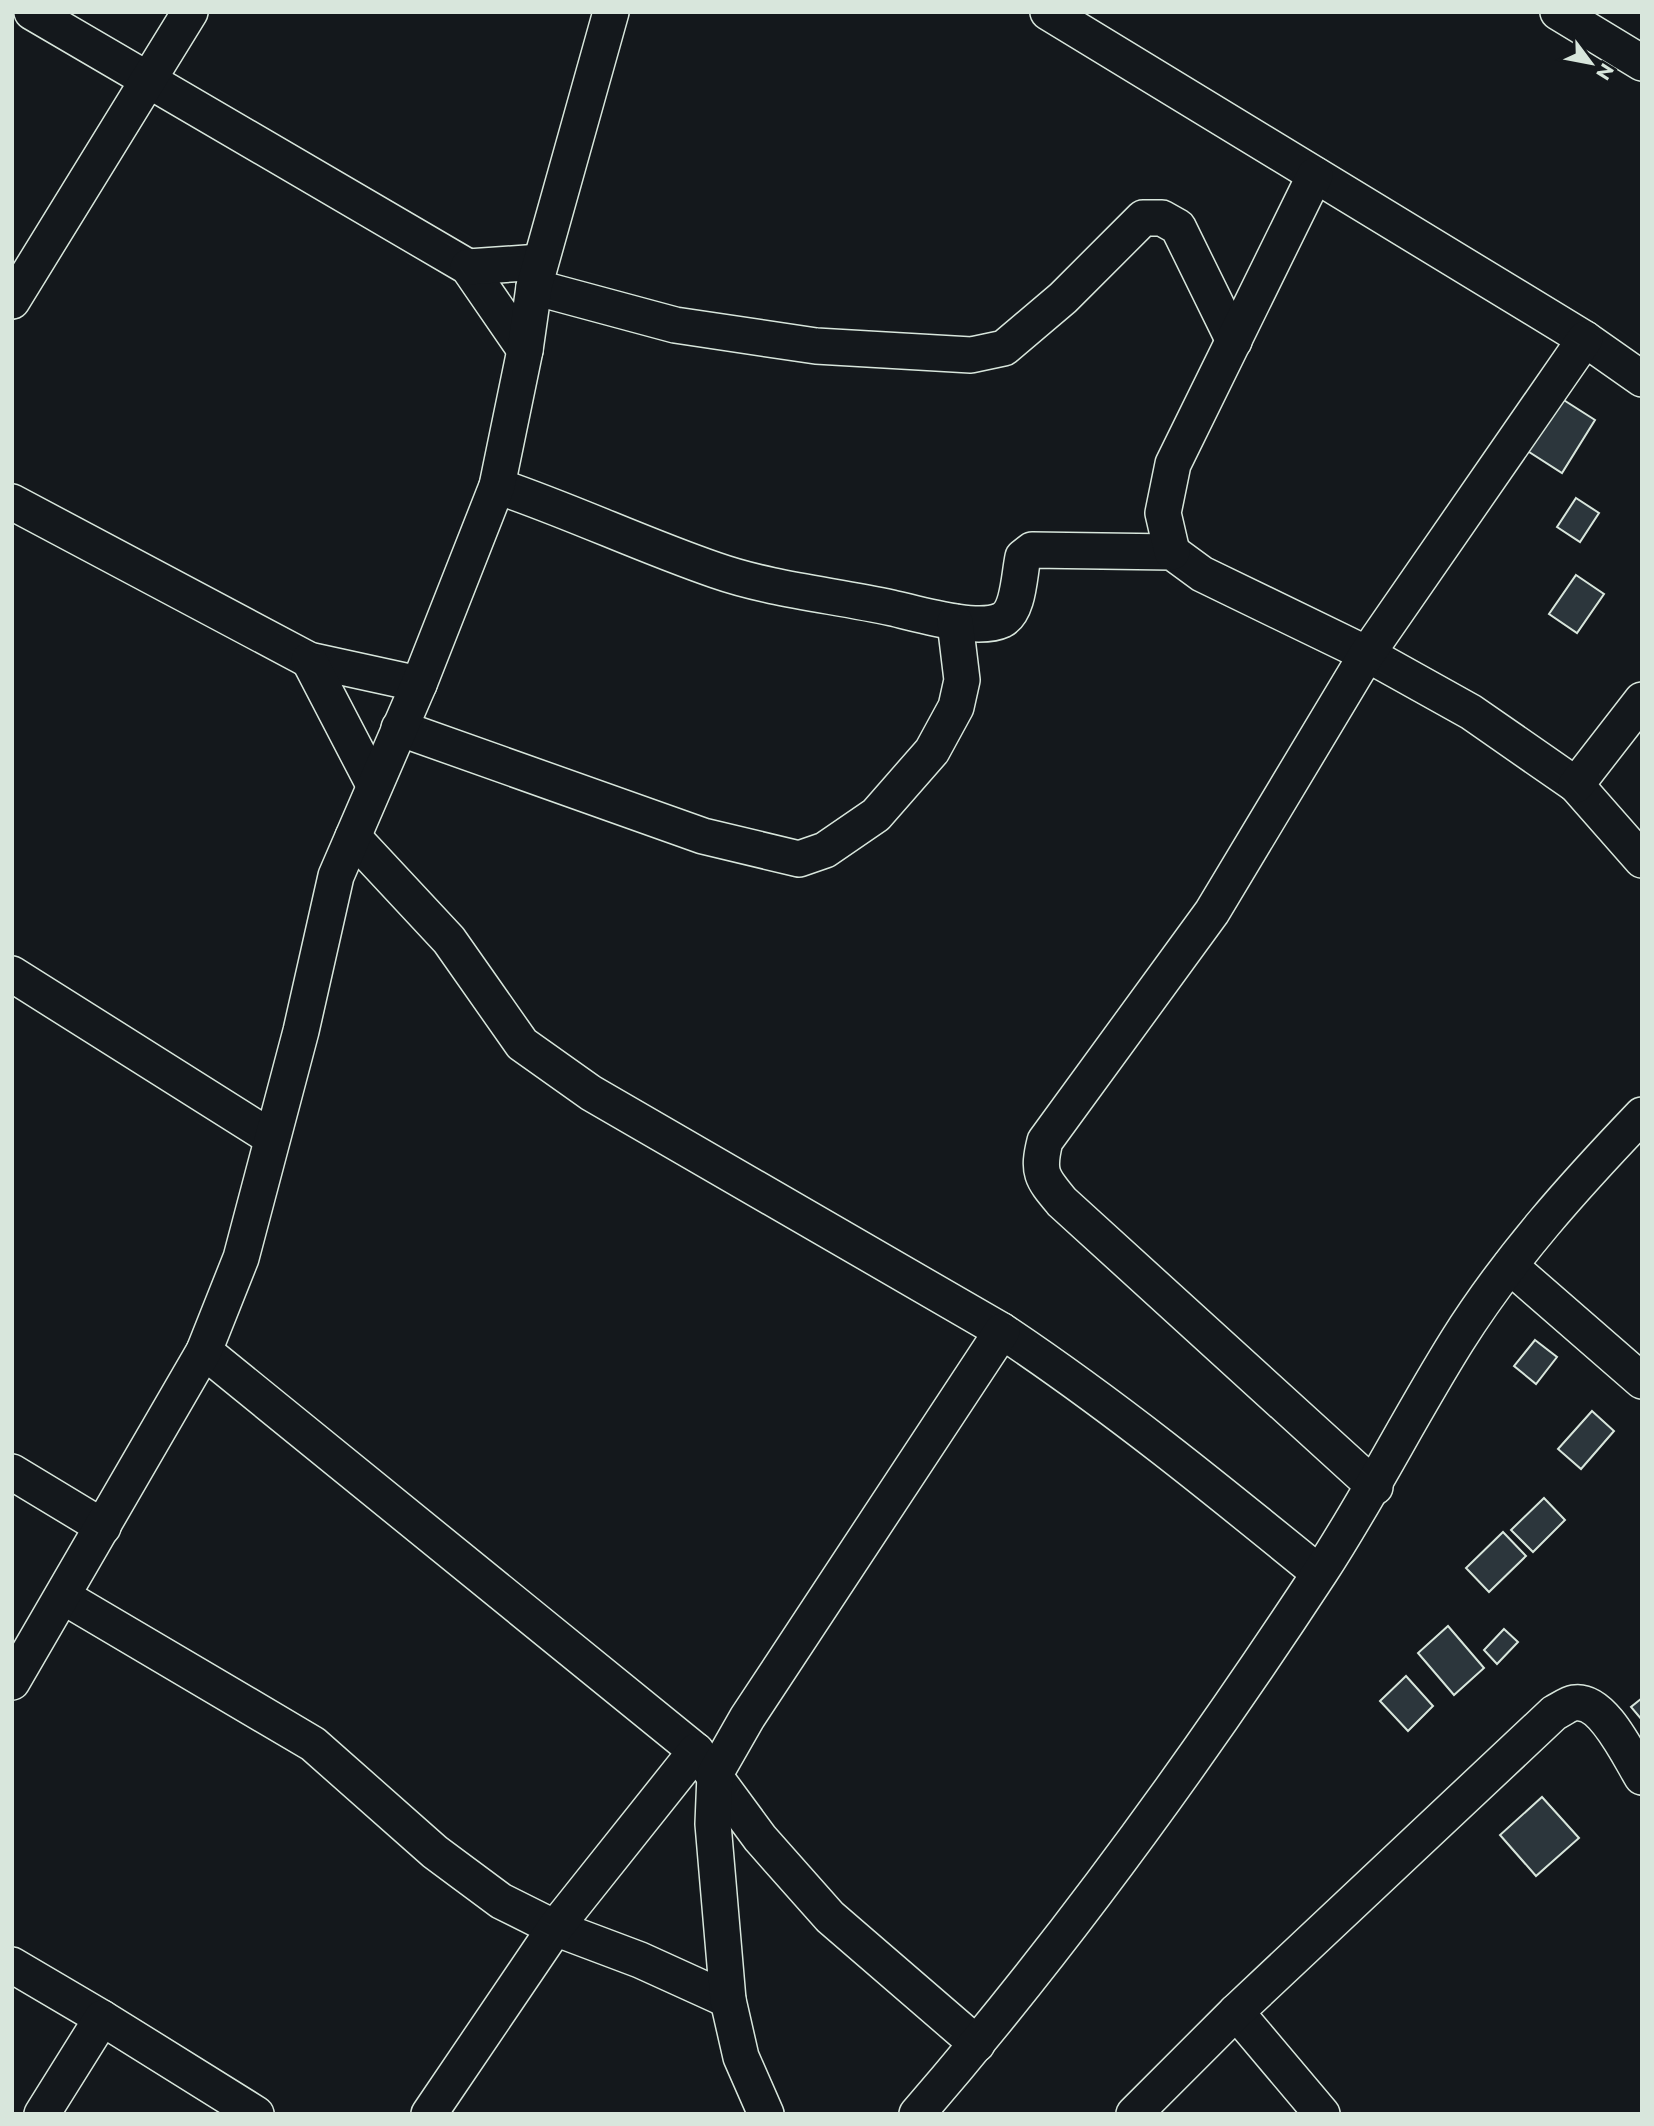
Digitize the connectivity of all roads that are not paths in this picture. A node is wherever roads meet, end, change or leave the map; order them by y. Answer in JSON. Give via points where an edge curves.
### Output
{"nodes":[{"id":1,"x":32,"y":12,"type":"edge"},
{"id":2,"x":190,"y":12,"type":"edge"},
{"id":3,"x":611,"y":12,"type":"edge"},
{"id":4,"x":1048,"y":12,"type":"edge"},
{"id":5,"x":1558,"y":12,"type":"edge"},
{"id":6,"x":1642,"y":63,"type":"edge"},
{"id":7,"x":148,"y":81,"type":"junction"},
{"id":8,"x":1315,"y":175,"type":"junction"},
{"id":9,"x":468,"y":267,"type":"junction"},
{"id":10,"x":537,"y":275,"type":"junction"},
{"id":11,"x":12,"y":301,"type":"edge"},
{"id":12,"x":1585,"y":339,"type":"junction"},
{"id":13,"x":1234,"y":341,"type":"junction"},
{"id":14,"x":525,"y":350,"type":"junction"},
{"id":15,"x":1637,"y":366,"type":"edge"},
{"id":16,"x":497,"y":486,"type":"junction"},
{"id":17,"x":12,"y":502,"type":"edge"},
{"id":18,"x":1172,"y":552,"type":"junction"},
{"id":19,"x":955,"y":622,"type":"junction"},
{"id":20,"x":1367,"y":654,"type":"junction"},
{"id":21,"x":309,"y":660,"type":"junction"},
{"id":22,"x":419,"y":684,"type":"junction"},
{"id":23,"x":1642,"y":700,"type":"edge"},
{"id":24,"x":400,"y":728,"type":"junction"},
{"id":25,"x":374,"y":785,"type":"junction"},
{"id":26,"x":1576,"y":785,"type":"junction"},
{"id":27,"x":353,"y":837,"type":"junction"},
{"id":28,"x":1642,"y":860,"type":"edge"},
{"id":29,"x":12,"y":974,"type":"edge"},
{"id":30,"x":1642,"y":1115,"type":"edge"},
{"id":31,"x":272,"y":1138,"type":"junction"},
{"id":32,"x":1510,"y":1266,"type":"junction"},
{"id":33,"x":1002,"y":1331,"type":"junction"},
{"id":34,"x":204,"y":1350,"type":"junction"},
{"id":35,"x":1642,"y":1381,"type":"edge"},
{"id":36,"x":12,"y":1472,"type":"edge"},
{"id":37,"x":1375,"y":1487,"type":"junction"},
{"id":38,"x":103,"y":1527,"type":"junction"},
{"id":39,"x":1319,"y":1573,"type":"junction"},
{"id":40,"x":64,"y":1597,"type":"junction"},
{"id":41,"x":12,"y":1682,"type":"edge"},
{"id":42,"x":705,"y":1763,"type":"junction"},
{"id":43,"x":1642,"y":1777,"type":"edge"},
{"id":44,"x":555,"y":1928,"type":"junction"},
{"id":45,"x":12,"y":1965,"type":"edge"},
{"id":46,"x":728,"y":2000,"type":"junction"},
{"id":47,"x":1236,"y":2012,"type":"junction"},
{"id":48,"x":102,"y":2018,"type":"junction"},
{"id":49,"x":977,"y":2044,"type":"junction"},
{"id":50,"x":43,"y":2114,"type":"edge"},
{"id":51,"x":256,"y":2114,"type":"edge"},
{"id":52,"x":429,"y":2114,"type":"edge"},
{"id":53,"x":766,"y":2114,"type":"edge"},
{"id":54,"x":917,"y":2114,"type":"edge"},
{"id":55,"x":1135,"y":2114,"type":"edge"},
{"id":56,"x":1322,"y":2114,"type":"edge"}],
"edges":[{"from":1,"to":7,"type":"street"},
{"from":2,"to":7,"type":"street"},
{"from":3,"to":10,"type":"street"},
{"from":4,"to":8,"type":"street"},
{"from":5,"to":6,"type":"street"},
{"from":7,"to":9,"type":"street"},
{"from":7,"to":11,"type":"street"},
{"from":8,"to":12,"type":"street"},
{"from":8,"to":13,"type":"street"},
{"from":9,"to":10,"type":"street"},
{"from":9,"to":14,"type":"street"},
{"from":10,"to":13,"type":"street","via":[[688,327],[816,346],[971,355],[1004,348],[1063,298],[1143,218],[1162,218],[1178,227]]},
{"from":10,"to":14,"type":"street"},
{"from":12,"to":15,"type":"street"},
{"from":12,"to":20,"type":"street"},
{"from":13,"to":18,"type":"street","via":[[1173,464],[1163,513]]},
{"from":14,"to":16,"type":"street"},
{"from":16,"to":19,"type":"street","via":[[716,571]]},
{"from":16,"to":22,"type":"street"},
{"from":17,"to":21,"type":"street"},
{"from":18,"to":19,"type":"street","via":[[1032,550],[1023,557],[1013,609],[1004,619]]},
{"from":18,"to":20,"type":"street","via":[[1202,574]]},
{"from":19,"to":24,"type":"street","via":[[962,680],[957,707],[932,751],[876,815],[825,850],[799,859],[703,836]]},
{"from":20,"to":26,"type":"street","via":[[1471,712]]},
{"from":20,"to":37,"type":"street","via":[[1212,912],[1045,1141],[1039,1164],[1062,1202]]},
{"from":21,"to":22,"type":"street"},
{"from":21,"to":25,"type":"street"},
{"from":22,"to":24,"type":"street"},
{"from":23,"to":26,"type":"street"},
{"from":24,"to":25,"type":"street"},
{"from":25,"to":27,"type":"street"},
{"from":26,"to":28,"type":"street"},
{"from":27,"to":31,"type":"street","via":[[336,876]]},
{"from":27,"to":33,"type":"street","via":[[449,940],[522,1044],[591,1093]]},
{"from":29,"to":31,"type":"street"},
{"from":30,"to":32,"type":"street","via":[[1581,1178]]},
{"from":31,"to":34,"type":"street","via":[[241,1258]]},
{"from":32,"to":35,"type":"street"},
{"from":32,"to":37,"type":"street","via":[[1457,1340]]},
{"from":33,"to":39,"type":"street","via":[[1200,1476]]},
{"from":33,"to":42,"type":"street","via":[[747,1718]]},
{"from":34,"to":38,"type":"street"},
{"from":34,"to":42,"type":"street"},
{"from":36,"to":38,"type":"street"},
{"from":37,"to":39,"type":"street"},
{"from":38,"to":40,"type":"street"},
{"from":39,"to":49,"type":"street","via":[[1112,1875]]},
{"from":40,"to":41,"type":"street"},
{"from":40,"to":44,"type":"street","via":[[313,1744],[435,1852],[501,1901]]},
{"from":42,"to":44,"type":"street"},
{"from":42,"to":46,"type":"street"},
{"from":42,"to":49,"type":"street","via":[[760,1838],[830,1917]]},
{"from":43,"to":47,"type":"street","via":[[1603,1714],[1575,1703],[1554,1713]]},
{"from":44,"to":46,"type":"street"},
{"from":44,"to":52,"type":"street"},
{"from":45,"to":48,"type":"street"},
{"from":46,"to":53,"type":"street","via":[[741,2057]]},
{"from":47,"to":55,"type":"street"},
{"from":47,"to":56,"type":"street"},
{"from":48,"to":50,"type":"street"},
{"from":48,"to":51,"type":"street"},
{"from":49,"to":54,"type":"street"}]}
